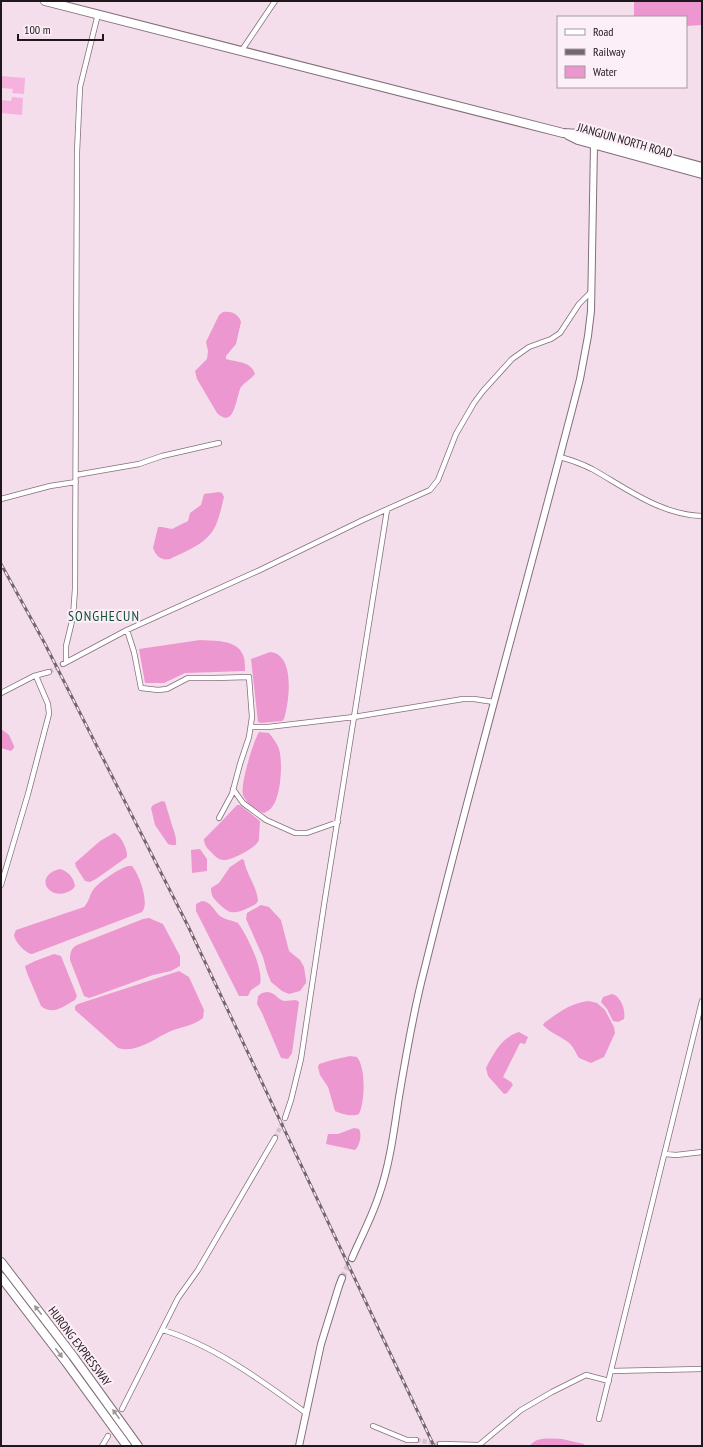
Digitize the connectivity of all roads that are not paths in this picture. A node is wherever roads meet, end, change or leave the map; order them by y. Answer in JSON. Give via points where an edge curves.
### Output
{"nodes":[{"id":1,"x":45,"y":1,"type":"edge"},
{"id":2,"x":275,"y":1,"type":"edge"},
{"id":3,"x":98,"y":14,"type":"junction"},
{"id":4,"x":242,"y":50,"type":"junction"},
{"id":5,"x":563,"y":133,"type":"junction"},
{"id":6,"x":594,"y":145,"type":"junction"},
{"id":7,"x":702,"y":167,"type":"edge"},
{"id":8,"x":702,"y":174,"type":"edge"},
{"id":9,"x":591,"y":292,"type":"junction"},
{"id":10,"x":219,"y":443,"type":"dead end"},
{"id":11,"x":560,"y":457,"type":"junction"},
{"id":12,"x":76,"y":476,"type":"junction"},
{"id":13,"x":76,"y":482,"type":"junction"},
{"id":14,"x":1,"y":499,"type":"edge"},
{"id":15,"x":387,"y":510,"type":"junction"},
{"id":16,"x":702,"y":516,"type":"edge"},
{"id":17,"x":127,"y":630,"type":"junction"},
{"id":18,"x":49,"y":672,"type":"tunnel mouth"},
{"id":19,"x":36,"y":676,"type":"junction"},
{"id":20,"x":1,"y":693,"type":"edge"},
{"id":21,"x":494,"y":702,"type":"junction"},
{"id":22,"x":354,"y":718,"type":"junction"},
{"id":23,"x":251,"y":727,"type":"junction"},
{"id":24,"x":233,"y":788,"type":"junction"},
{"id":25,"x":219,"y":818,"type":"dead end"},
{"id":26,"x":338,"y":822,"type":"junction"},
{"id":27,"x":1,"y":885,"type":"edge"},
{"id":28,"x":702,"y":1001,"type":"edge"},
{"id":29,"x":285,"y":1118,"type":"tunnel mouth"},
{"id":30,"x":275,"y":1138,"type":"tunnel mouth"},
{"id":31,"x":702,"y":1152,"type":"edge"},
{"id":32,"x":665,"y":1154,"type":"junction"},
{"id":33,"x":352,"y":1258,"type":"tunnel mouth"},
{"id":34,"x":1,"y":1262,"type":"edge"},
{"id":35,"x":1,"y":1277,"type":"edge"},
{"id":36,"x":342,"y":1278,"type":"tunnel mouth"},
{"id":37,"x":163,"y":1330,"type":"junction"},
{"id":38,"x":702,"y":1369,"type":"edge"},
{"id":39,"x":611,"y":1372,"type":"junction"},
{"id":40,"x":609,"y":1381,"type":"junction"},
{"id":41,"x":122,"y":1409,"type":"dead end"},
{"id":42,"x":306,"y":1413,"type":"junction"},
{"id":43,"x":599,"y":1419,"type":"dead end"},
{"id":44,"x":373,"y":1426,"type":"dead end"},
{"id":45,"x":108,"y":1436,"type":"dead end"},
{"id":46,"x":416,"y":1440,"type":"tunnel mouth"},
{"id":47,"x":440,"y":1444,"type":"dead end"},
{"id":48,"x":102,"y":1446,"type":"edge"},
{"id":49,"x":127,"y":1446,"type":"edge"},
{"id":50,"x":138,"y":1446,"type":"edge"},
{"id":51,"x":299,"y":1446,"type":"edge"}],
"edges":[{"from":1,"to":3,"type":"highway"},
{"from":2,"to":4,"type":"street"},
{"from":3,"to":4,"type":"highway"},
{"from":3,"to":12,"type":"street","via":[[82,76],[79,100]]},
{"from":4,"to":5,"type":"highway"},
{"from":5,"to":6,"type":"highway","name":"JIANGJUN NORTH ROAD"},
{"from":5,"to":7,"type":"highway","name":"JIANGJUN NORTH ROAD","via":[[580,134]]},
{"from":6,"to":8,"type":"highway","name":"JIANGJUN NORTH ROAD"},
{"from":6,"to":9,"type":"main road"},
{"from":9,"to":11,"type":"main road","via":[[590,322],[583,365]]},
{"from":9,"to":15,"type":"street","via":[[579,304],[560,333],[529,347],[512,359],[483,391],[456,434],[433,487]]},
{"from":10,"to":12,"type":"street","via":[[139,464]]},
{"from":11,"to":16,"type":"street","via":[[591,469],[652,503],[680,513]]},
{"from":11,"to":21,"type":"main road"},
{"from":12,"to":13,"type":"street"},
{"from":13,"to":14,"type":"street"},
{"from":13,"to":17,"type":"street","via":[[75,589],[73,617],[64,663]]},
{"from":15,"to":17,"type":"street"},
{"from":15,"to":22,"type":"street"},
{"from":17,"to":23,"type":"street","via":[[141,688],[167,690],[188,678],[249,677]]},
{"from":18,"to":19,"type":"street"},
{"from":19,"to":20,"type":"street"},
{"from":19,"to":27,"type":"street","via":[[48,704],[49,714]]},
{"from":21,"to":22,"type":"street","via":[[463,699]]},
{"from":21,"to":33,"type":"main road","via":[[416,999],[384,1178],[368,1224]]},
{"from":22,"to":23,"type":"street"},
{"from":22,"to":26,"type":"street"},
{"from":23,"to":24,"type":"street"},
{"from":24,"to":25,"type":"street"},
{"from":24,"to":26,"type":"street","via":[[242,803],[266,820],[295,833],[307,833]]},
{"from":26,"to":29,"type":"street","via":[[302,1059]]},
{"from":28,"to":32,"type":"street"},
{"from":30,"to":37,"type":"street","via":[[198,1270],[178,1298]]},
{"from":31,"to":32,"type":"street"},
{"from":32,"to":39,"type":"street"},
{"from":50,"to":34,"type":"highway","name":"HURONG EXPRESSWAY","one_way":true},
{"from":35,"to":49,"type":"highway","name":"HURONG EXPRESSWAY","one_way":true},
{"from":36,"to":42,"type":"main road","via":[[323,1337]]},
{"from":37,"to":41,"type":"street"},
{"from":37,"to":42,"type":"street","via":[[193,1341],[242,1368]]},
{"from":38,"to":39,"type":"street"},
{"from":39,"to":40,"type":"street"},
{"from":40,"to":43,"type":"street"},
{"from":40,"to":47,"type":"street","via":[[586,1375],[552,1392],[521,1410],[479,1446]]},
{"from":42,"to":51,"type":"main road"},
{"from":44,"to":46,"type":"street","via":[[407,1440]]},
{"from":45,"to":48,"type":"street"}]}
